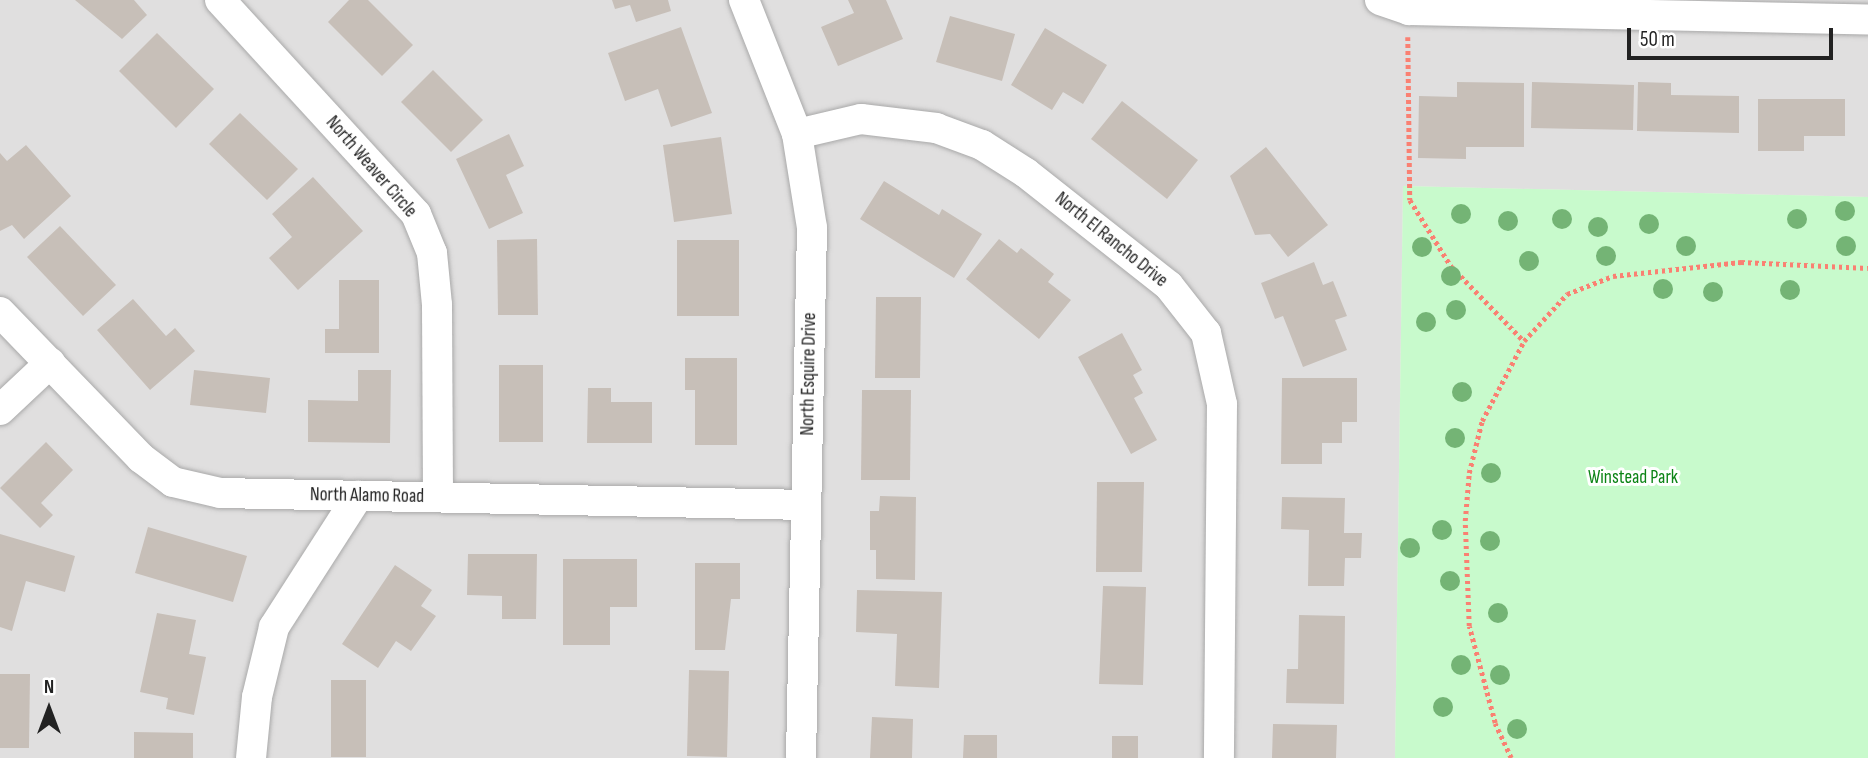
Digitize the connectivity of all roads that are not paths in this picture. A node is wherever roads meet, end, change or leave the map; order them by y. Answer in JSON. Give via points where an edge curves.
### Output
{"nodes":[{"id":1,"x":220,"y":0,"type":"edge"},
{"id":2,"x":744,"y":0,"type":"edge"},
{"id":3,"x":1380,"y":0,"type":"edge"},
{"id":4,"x":1868,"y":20,"type":"edge"},
{"id":5,"x":797,"y":134,"type":"junction"},
{"id":6,"x":0,"y":312,"type":"edge"},
{"id":7,"x":50,"y":363,"type":"junction"},
{"id":8,"x":0,"y":410,"type":"edge"},
{"id":9,"x":358,"y":496,"type":"junction"},
{"id":10,"x":438,"y":497,"type":"junction"},
{"id":11,"x":806,"y":505,"type":"junction"},
{"id":12,"x":251,"y":758,"type":"edge"},
{"id":13,"x":801,"y":758,"type":"edge"},
{"id":14,"x":1219,"y":758,"type":"edge"}],
"edges":[{"from":1,"to":10,"type":"street","name":"North Weaver Circle","via":[[416,214],[432,253],[437,305]]},
{"from":2,"to":5,"type":"street","name":"North Esquire Drive"},
{"from":3,"to":4,"type":"street","via":[[1409,10]]},
{"from":5,"to":11,"type":"street","name":"North Esquire Drive","via":[[811,228]]},
{"from":5,"to":14,"type":"street","name":"North El Rancho Drive","via":[[861,119],[936,128],[982,145],[1026,173],[1170,286],[1206,333],[1222,404]]},
{"from":6,"to":7,"type":"street","name":"North Alamo Road"},
{"from":7,"to":8,"type":"street"},
{"from":7,"to":9,"type":"street","name":"North Alamo Road","via":[[141,458],[173,482],[220,493]]},
{"from":9,"to":10,"type":"street","name":"North Alamo Road"},
{"from":9,"to":12,"type":"street","via":[[274,627],[257,697]]},
{"from":10,"to":11,"type":"street","name":"North Alamo Road"},
{"from":11,"to":13,"type":"street","name":"North Esquire Drive"}]}
